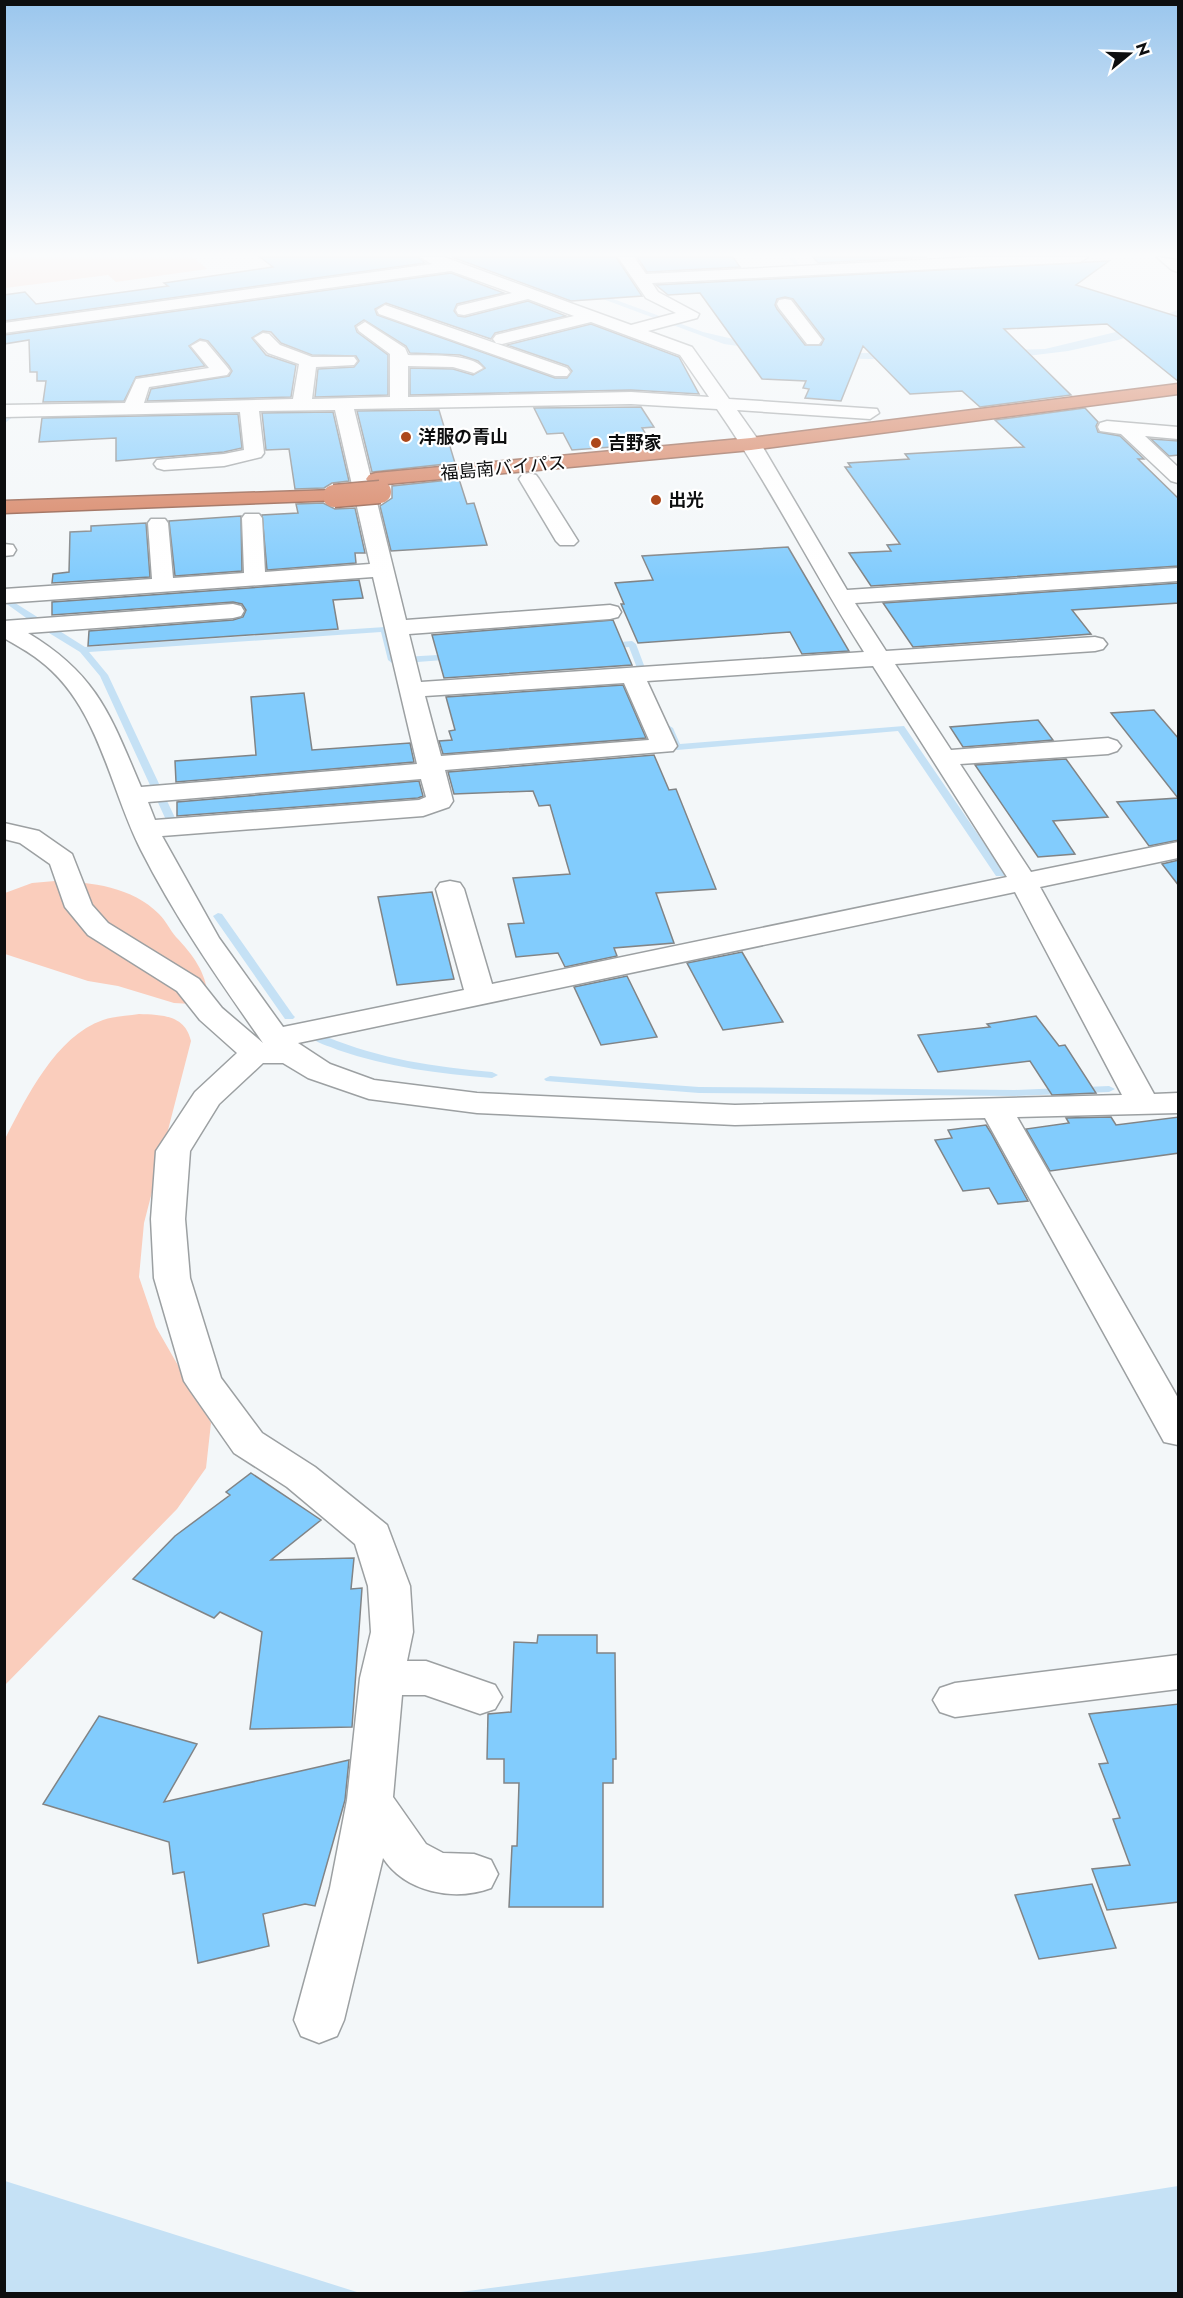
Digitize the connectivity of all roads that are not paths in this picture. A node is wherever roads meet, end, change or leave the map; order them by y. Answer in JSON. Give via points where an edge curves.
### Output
{"nodes":[{"id":1,"x":215,"y":364,"type":"edge"},
{"id":2,"x":303,"y":364,"type":"edge"},
{"id":3,"x":337,"y":364,"type":"edge"},
{"id":4,"x":399,"y":364,"type":"edge"},
{"id":5,"x":462,"y":364,"type":"edge"},
{"id":6,"x":539,"y":364,"type":"edge"},
{"id":7,"x":695,"y":364,"type":"edge"},
{"id":8,"x":474,"y":368,"type":"dead end"},
{"id":9,"x":561,"y":372,"type":"dead end"},
{"id":10,"x":302,"y":374,"type":"junction"},
{"id":11,"x":1179,"y":389,"type":"edge"},
{"id":12,"x":399,"y":402,"type":"junction"},
{"id":13,"x":722,"y":403,"type":"junction"},
{"id":14,"x":302,"y":404,"type":"junction"},
{"id":15,"x":343,"y":404,"type":"junction"},
{"id":16,"x":249,"y":405,"type":"junction"},
{"id":17,"x":1179,"y":405,"type":"edge"},
{"id":18,"x":133,"y":406,"type":"junction"},
{"id":19,"x":5,"y":407,"type":"edge"},
{"id":20,"x":870,"y":413,"type":"dead end"},
{"id":21,"x":1107,"y":427,"type":"dead end"},
{"id":22,"x":1128,"y":429,"type":"junction"},
{"id":23,"x":1179,"y":433,"type":"edge"},
{"id":24,"x":753,"y":450,"type":"junction"},
{"id":25,"x":164,"y":464,"type":"dead end"},
{"id":26,"x":1179,"y":477,"type":"edge"},
{"id":27,"x":529,"y":479,"type":"junction"},
{"id":28,"x":378,"y":486,"type":"junction"},
{"id":29,"x":334,"y":489,"type":"junction"},
{"id":30,"x":4,"y":494,"type":"edge"},
{"id":31,"x":4,"y":507,"type":"edge"},
{"id":32,"x":252,"y":518,"type":"dead end"},
{"id":33,"x":158,"y":523,"type":"dead end"},
{"id":34,"x":567,"y":541,"type":"dead end"},
{"id":35,"x":382,"y":570,"type":"junction"},
{"id":36,"x":1179,"y":574,"type":"edge"},
{"id":37,"x":255,"y":579,"type":"junction"},
{"id":38,"x":163,"y":585,"type":"junction"},
{"id":39,"x":4,"y":596,"type":"edge"},
{"id":40,"x":840,"y":597,"type":"junction"},
{"id":41,"x":233,"y":611,"type":"dead end"},
{"id":42,"x":610,"y":612,"type":"dead end"},
{"id":43,"x":396,"y":628,"type":"junction"},
{"id":44,"x":6,"y":629,"type":"edge"},
{"id":45,"x":1095,"y":644,"type":"dead end"},
{"id":46,"x":881,"y":658,"type":"junction"},
{"id":47,"x":632,"y":675,"type":"junction"},
{"id":48,"x":411,"y":690,"type":"junction"},
{"id":49,"x":1108,"y":746,"type":"dead end"},
{"id":50,"x":944,"y":758,"type":"junction"},
{"id":51,"x":431,"y":767,"type":"junction"},
{"id":52,"x":132,"y":796,"type":"junction"},
{"id":53,"x":146,"y":829,"type":"junction"},
{"id":54,"x":4,"y":831,"type":"edge"},
{"id":55,"x":1179,"y":850,"type":"edge"},
{"id":56,"x":1024,"y":883,"type":"junction"},
{"id":57,"x":450,"y":889,"type":"dead end"},
{"id":58,"x":480,"y":995,"type":"junction"},
{"id":59,"x":275,"y":1049,"type":"junction"},
{"id":60,"x":1179,"y":1102,"type":"edge"},
{"id":61,"x":1143,"y":1104,"type":"junction"},
{"id":62,"x":996,"y":1109,"type":"junction"},
{"id":63,"x":1179,"y":1432,"type":"edge"},
{"id":64,"x":1179,"y":1672,"type":"edge"},
{"id":65,"x":382,"y":1678,"type":"junction"},
{"id":66,"x":480,"y":1697,"type":"dead end"},
{"id":67,"x":955,"y":1700,"type":"dead end"},
{"id":68,"x":369,"y":1800,"type":"junction"},
{"id":69,"x":474,"y":1874,"type":"dead end"},
{"id":70,"x":319,"y":2020,"type":"dead end"}],
"edges":[{"from":1,"to":18,"type":"street","via":[[221,371],[142,383]]},
{"from":2,"to":10,"type":"street"},
{"from":3,"to":10,"type":"street"},
{"from":4,"to":12,"type":"street"},
{"from":5,"to":8,"type":"street"},
{"from":6,"to":9,"type":"street"},
{"from":7,"to":13,"type":"street"},
{"from":10,"to":14,"type":"street"},
{"from":11,"to":24,"type":"highway","name":"福島南バイパス"},
{"from":12,"to":13,"type":"street","via":[[631,398]]},
{"from":12,"to":15,"type":"street"},
{"from":13,"to":20,"type":"street"},
{"from":13,"to":24,"type":"street"},
{"from":14,"to":15,"type":"street"},
{"from":14,"to":16,"type":"street"},
{"from":15,"to":35,"type":"street"},
{"from":16,"to":18,"type":"street"},
{"from":16,"to":25,"type":"street","via":[[254,453],[224,460]]},
{"from":17,"to":24,"type":"highway","name":"福島南バイパス"},
{"from":18,"to":19,"type":"street"},
{"from":21,"to":22,"type":"street"},
{"from":22,"to":23,"type":"street"},
{"from":22,"to":26,"type":"street"},
{"from":24,"to":27,"type":"highway","name":"福島南バイパス"},
{"from":24,"to":28,"type":"highway","name":"福島南バイパス"},
{"from":24,"to":40,"type":"street"},
{"from":27,"to":28,"type":"highway","name":"福島南バイパス"},
{"from":27,"to":34,"type":"street"},
{"from":28,"to":29,"type":"highway","name":"福島南バイパス","bridge":true},
{"from":29,"to":30,"type":"highway","name":"福島南バイパス"},
{"from":29,"to":31,"type":"highway","name":"福島南バイパス"},
{"from":32,"to":37,"type":"street"},
{"from":33,"to":38,"type":"street"},
{"from":35,"to":37,"type":"street"},
{"from":35,"to":43,"type":"street"},
{"from":36,"to":40,"type":"street"},
{"from":37,"to":38,"type":"street"},
{"from":38,"to":39,"type":"street"},
{"from":40,"to":46,"type":"street"},
{"from":41,"to":44,"type":"street"},
{"from":42,"to":43,"type":"street"},
{"from":43,"to":48,"type":"street"},
{"from":44,"to":52,"type":"street","via":[[48,655],[69,675],[95,710]]},
{"from":45,"to":46,"type":"street"},
{"from":46,"to":47,"type":"street"},
{"from":46,"to":50,"type":"street"},
{"from":47,"to":48,"type":"street"},
{"from":47,"to":51,"type":"street","via":[[664,746]]},
{"from":48,"to":51,"type":"street"},
{"from":49,"to":50,"type":"street"},
{"from":50,"to":56,"type":"street"},
{"from":51,"to":52,"type":"street"},
{"from":51,"to":53,"type":"street","via":[[440,801],[423,808]]},
{"from":52,"to":53,"type":"street"},
{"from":53,"to":59,"type":"street","via":[[205,939]]},
{"from":54,"to":59,"type":"street","via":[[29,837],[62,860],[79,907],[98,929],[188,985],[211,1014]]},
{"from":55,"to":56,"type":"street"},
{"from":56,"to":58,"type":"street"},
{"from":56,"to":61,"type":"street"},
{"from":57,"to":58,"type":"street"},
{"from":58,"to":59,"type":"street"},
{"from":59,"to":62,"type":"street","via":[[319,1071],[369,1089],[477,1103],[735,1114]]},
{"from":59,"to":65,"type":"street","via":[[235,1069],[206,1099],[173,1151],[168,1219],[172,1278],[203,1381],[248,1443],[301,1477],[373,1536],[389,1586],[392,1632]]},
{"from":60,"to":61,"type":"street"},
{"from":61,"to":62,"type":"street"},
{"from":62,"to":63,"type":"street"},
{"from":64,"to":67,"type":"street"},
{"from":65,"to":66,"type":"street","via":[[426,1678]]},
{"from":65,"to":68,"type":"street"},
{"from":68,"to":69,"type":"street","via":[[409,1858],[438,1873]]},
{"from":68,"to":70,"type":"street","via":[[354,1888]]}]}
